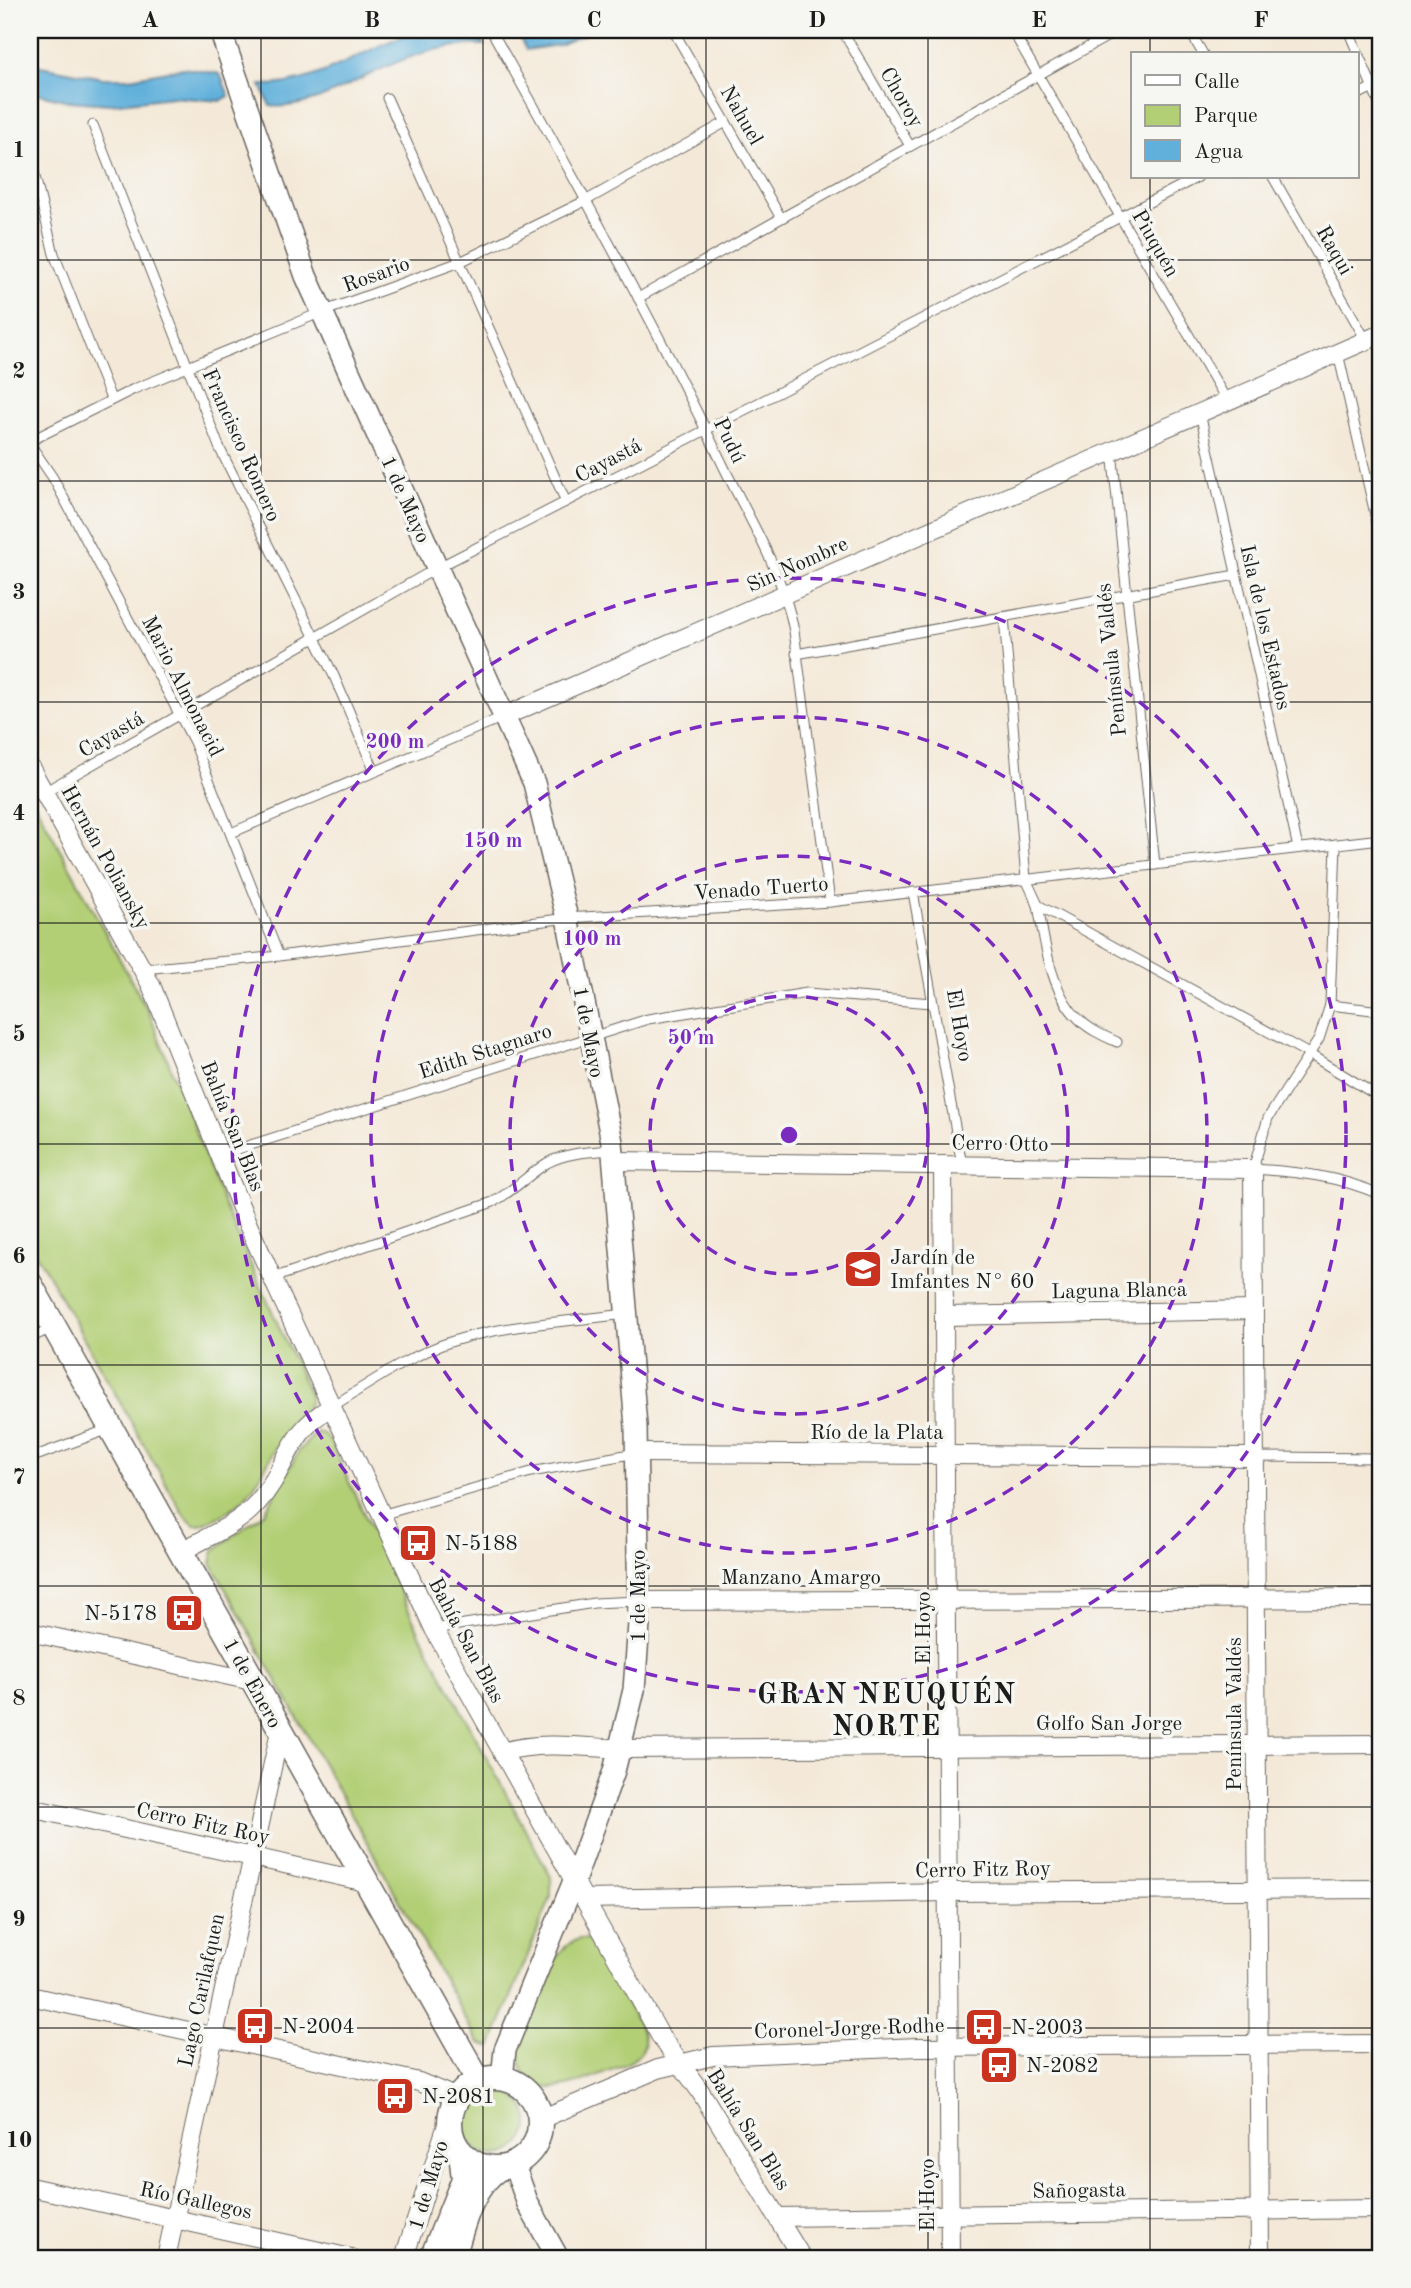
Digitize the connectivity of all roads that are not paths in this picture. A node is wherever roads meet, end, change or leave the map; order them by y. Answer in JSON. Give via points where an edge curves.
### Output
{"nodes":[{"id":1,"x":220,"y":30,"type":"edge"},
{"id":2,"x":491,"y":30,"type":"edge"},
{"id":3,"x":673,"y":30,"type":"edge"},
{"id":4,"x":842,"y":30,"type":"edge"},
{"id":5,"x":1012,"y":30,"type":"edge"},
{"id":6,"x":1119,"y":30,"type":"edge"},
{"id":7,"x":1189,"y":30,"type":"edge"},
{"id":8,"x":1348,"y":30,"type":"edge"},
{"id":9,"x":1202,"y":52,"type":"edge"},
{"id":10,"x":1038,"y":75,"type":"junction"},
{"id":11,"x":1377,"y":85,"type":"edge"},
{"id":12,"x":1358,"y":94,"type":"edge"},
{"id":13,"x":387,"y":98,"type":"dead end"},
{"id":14,"x":1381,"y":107,"type":"edge"},
{"id":15,"x":726,"y":122,"type":"junction"},
{"id":16,"x":93,"y":125,"type":"dead end"},
{"id":17,"x":910,"y":146,"type":"junction"},
{"id":18,"x":30,"y":156,"type":"edge"},
{"id":19,"x":1196,"y":178,"type":"edge"},
{"id":20,"x":1274,"y":178,"type":"edge"},
{"id":21,"x":587,"y":200,"type":"junction"},
{"id":22,"x":1120,"y":217,"type":"junction"},
{"id":23,"x":781,"y":218,"type":"junction"},
{"id":24,"x":460,"y":262,"type":"junction"},
{"id":25,"x":638,"y":298,"type":"junction"},
{"id":26,"x":322,"y":312,"type":"junction"},
{"id":27,"x":1374,"y":337,"type":"edge"},
{"id":28,"x":1338,"y":353,"type":"junction"},
{"id":29,"x":188,"y":367,"type":"junction"},
{"id":30,"x":111,"y":399,"type":"junction"},
{"id":31,"x":1227,"y":401,"type":"junction"},
{"id":32,"x":1200,"y":413,"type":"junction"},
{"id":33,"x":705,"y":429,"type":"junction"},
{"id":34,"x":30,"y":443,"type":"edge"},
{"id":35,"x":1112,"y":451,"type":"junction"},
{"id":36,"x":566,"y":502,"type":"junction"},
{"id":37,"x":1381,"y":540,"type":"edge"},
{"id":38,"x":438,"y":568,"type":"junction"},
{"id":39,"x":1236,"y":575,"type":"junction"},
{"id":40,"x":785,"y":594,"type":"junction"},
{"id":41,"x":1127,"y":595,"type":"junction"},
{"id":42,"x":1004,"y":617,"type":"junction"},
{"id":43,"x":314,"y":638,"type":"junction"},
{"id":44,"x":796,"y":654,"type":"junction"},
{"id":45,"x":181,"y":715,"type":"junction"},
{"id":46,"x":505,"y":716,"type":"junction"},
{"id":47,"x":30,"y":767,"type":"edge"},
{"id":48,"x":375,"y":772,"type":"junction"},
{"id":49,"x":44,"y":792,"type":"junction"},
{"id":50,"x":231,"y":833,"type":"junction"},
{"id":51,"x":1381,"y":839,"type":"edge"},
{"id":52,"x":1336,"y":844,"type":"junction"},
{"id":53,"x":1298,"y":848,"type":"junction"},
{"id":54,"x":1155,"y":865,"type":"junction"},
{"id":55,"x":1026,"y":879,"type":"junction"},
{"id":56,"x":913,"y":892,"type":"junction"},
{"id":57,"x":830,"y":902,"type":"junction"},
{"id":58,"x":1038,"y":905,"type":"junction"},
{"id":59,"x":567,"y":918,"type":"junction"},
{"id":60,"x":279,"y":956,"type":"junction"},
{"id":61,"x":142,"y":969,"type":"junction"},
{"id":62,"x":932,"y":1003,"type":"junction"},
{"id":63,"x":1330,"y":1005,"type":"junction"},
{"id":64,"x":1381,"y":1011,"type":"edge"},
{"id":65,"x":589,"y":1037,"type":"junction"},
{"id":66,"x":1117,"y":1042,"type":"dead end"},
{"id":67,"x":1309,"y":1054,"type":"junction"},
{"id":68,"x":1381,"y":1098,"type":"edge"},
{"id":69,"x":219,"y":1155,"type":"junction"},
{"id":70,"x":613,"y":1156,"type":"junction"},
{"id":71,"x":943,"y":1165,"type":"junction"},
{"id":72,"x":962,"y":1165,"type":"junction"},
{"id":73,"x":1253,"y":1169,"type":"junction"},
{"id":74,"x":1381,"y":1195,"type":"edge"},
{"id":75,"x":273,"y":1278,"type":"junction"},
{"id":76,"x":30,"y":1284,"type":"edge"},
{"id":77,"x":1254,"y":1310,"type":"junction"},
{"id":78,"x":628,"y":1314,"type":"junction"},
{"id":79,"x":944,"y":1316,"type":"junction"},
{"id":80,"x":54,"y":1327,"type":"junction"},
{"id":81,"x":30,"y":1338,"type":"edge"},
{"id":82,"x":331,"y":1406,"type":"junction"},
{"id":83,"x":111,"y":1429,"type":"junction"},
{"id":84,"x":638,"y":1453,"type":"junction"},
{"id":85,"x":945,"y":1455,"type":"junction"},
{"id":86,"x":1255,"y":1457,"type":"junction"},
{"id":87,"x":30,"y":1458,"type":"edge"},
{"id":88,"x":1381,"y":1458,"type":"edge"},
{"id":89,"x":381,"y":1515,"type":"junction"},
{"id":90,"x":180,"y":1552,"type":"junction"},
{"id":91,"x":1256,"y":1598,"type":"junction"},
{"id":92,"x":1381,"y":1598,"type":"edge"},
{"id":93,"x":946,"y":1600,"type":"junction"},
{"id":94,"x":638,"y":1601,"type":"junction"},
{"id":95,"x":434,"y":1629,"type":"junction"},
{"id":96,"x":30,"y":1632,"type":"edge"},
{"id":97,"x":252,"y":1681,"type":"junction"},
{"id":98,"x":279,"y":1731,"type":"junction"},
{"id":99,"x":1381,"y":1744,"type":"edge"},
{"id":100,"x":1257,"y":1745,"type":"junction"},
{"id":101,"x":947,"y":1747,"type":"junction"},
{"id":102,"x":621,"y":1749,"type":"junction"},
{"id":103,"x":502,"y":1752,"type":"junction"},
{"id":104,"x":30,"y":1808,"type":"edge"},
{"id":105,"x":252,"y":1857,"type":"junction"},
{"id":106,"x":366,"y":1882,"type":"junction"},
{"id":107,"x":1381,"y":1889,"type":"edge"},
{"id":108,"x":579,"y":1890,"type":"junction"},
{"id":109,"x":1258,"y":1890,"type":"junction"},
{"id":110,"x":948,"y":1892,"type":"junction"},
{"id":111,"x":30,"y":1996,"type":"edge"},
{"id":112,"x":214,"y":2037,"type":"junction"},
{"id":113,"x":1381,"y":2044,"type":"edge"},
{"id":114,"x":1259,"y":2045,"type":"junction"},
{"id":115,"x":949,"y":2047,"type":"junction"},
{"id":116,"x":678,"y":2062,"type":"junction"},
{"id":117,"x":490,"y":2079,"type":"junction"},
{"id":118,"x":454,"y":2105,"type":"junction"},
{"id":119,"x":541,"y":2119,"type":"junction"},
{"id":120,"x":461,"y":2152,"type":"junction"},
{"id":121,"x":506,"y":2166,"type":"junction"},
{"id":122,"x":30,"y":2187,"type":"edge"},
{"id":123,"x":1381,"y":2208,"type":"edge"},
{"id":124,"x":1260,"y":2210,"type":"junction"},
{"id":125,"x":950,"y":2215,"type":"junction"},
{"id":126,"x":777,"y":2217,"type":"junction"},
{"id":127,"x":174,"y":2219,"type":"junction"},
{"id":128,"x":166,"y":2258,"type":"edge"},
{"id":129,"x":351,"y":2258,"type":"edge"},
{"id":130,"x":404,"y":2258,"type":"edge"},
{"id":131,"x":432,"y":2258,"type":"edge"},
{"id":132,"x":453,"y":2258,"type":"edge"},
{"id":133,"x":558,"y":2258,"type":"edge"},
{"id":134,"x":802,"y":2258,"type":"edge"},
{"id":135,"x":950,"y":2258,"type":"edge"},
{"id":136,"x":1260,"y":2258,"type":"edge"}],
"edges":[{"from":1,"to":26,"type":"street","name":"1 de Mayo","via":[[279,204]]},
{"from":2,"to":21,"type":"lane","name":"Pudú"},
{"from":3,"to":15,"type":"lane","name":"Nahuel"},
{"from":4,"to":17,"type":"lane","name":"Choroy"},
{"from":5,"to":10,"type":"lane","name":"Piuquén"},
{"from":6,"to":10,"type":"lane"},
{"from":7,"to":9,"type":"lane"},
{"from":8,"to":11,"type":"lane"},
{"from":10,"to":17,"type":"lane"},
{"from":10,"to":22,"type":"lane","name":"Piuquén"},
{"from":11,"to":12,"type":"lane"},
{"from":11,"to":14,"type":"lane"},
{"from":13,"to":24,"type":"lane"},
{"from":15,"to":21,"type":"lane","name":"Rosario"},
{"from":15,"to":23,"type":"lane","name":"Nahuel"},
{"from":16,"to":29,"type":"lane","name":"Francisco Romero"},
{"from":17,"to":23,"type":"lane"},
{"from":18,"to":30,"type":"lane","via":[[57,264]]},
{"from":19,"to":22,"type":"lane","name":"Cayastá"},
{"from":20,"to":27,"type":"lane","name":"Raqui"},
{"from":21,"to":24,"type":"lane","name":"Rosario"},
{"from":21,"to":25,"type":"lane","name":"Pudú"},
{"from":22,"to":31,"type":"lane","name":"Piuquén"},
{"from":22,"to":33,"type":"lane","name":"Cayastá"},
{"from":23,"to":25,"type":"lane"},
{"from":24,"to":26,"type":"lane","name":"Rosario"},
{"from":24,"to":36,"type":"lane"},
{"from":25,"to":33,"type":"lane","name":"Pudú"},
{"from":26,"to":29,"type":"lane","name":"Rosario"},
{"from":26,"to":38,"type":"street","name":"1 de Mayo"},
{"from":27,"to":28,"type":"street","name":"Sin Nombre"},
{"from":28,"to":31,"type":"street","name":"Sin Nombre"},
{"from":28,"to":37,"type":"lane"},
{"from":29,"to":30,"type":"lane","name":"Rosario"},
{"from":29,"to":43,"type":"lane","name":"Francisco Romero","via":[[220,449]]},
{"from":30,"to":34,"type":"lane","name":"Rosario"},
{"from":31,"to":32,"type":"street","name":"Sin Nombre"},
{"from":32,"to":35,"type":"street","name":"Sin Nombre"},
{"from":32,"to":39,"type":"lane","name":"Isla de los Estados"},
{"from":33,"to":36,"type":"lane","name":"Cayastá"},
{"from":33,"to":40,"type":"lane","name":"Pudú"},
{"from":34,"to":45,"type":"lane","name":"Mario Almonacid"},
{"from":35,"to":40,"type":"street","name":"Sin Nombre"},
{"from":35,"to":41,"type":"lane","name":"Península Valdés"},
{"from":36,"to":38,"type":"lane","name":"Cayastá"},
{"from":38,"to":43,"type":"lane","name":"Cayastá"},
{"from":38,"to":46,"type":"street","name":"1 de Mayo"},
{"from":39,"to":41,"type":"lane"},
{"from":39,"to":53,"type":"lane","name":"Isla de los Estados"},
{"from":40,"to":44,"type":"lane","name":"Pudú"},
{"from":40,"to":46,"type":"street","name":"Sin Nombre"},
{"from":41,"to":42,"type":"lane"},
{"from":41,"to":54,"type":"lane","name":"Península Valdés"},
{"from":42,"to":44,"type":"lane"},
{"from":42,"to":55,"type":"lane"},
{"from":43,"to":45,"type":"lane","name":"Cayastá"},
{"from":43,"to":48,"type":"lane","name":"Francisco Romero"},
{"from":44,"to":57,"type":"lane","name":"Pudú"},
{"from":45,"to":49,"type":"lane","name":"Cayastá"},
{"from":45,"to":50,"type":"lane","name":"Mario Almonacid"},
{"from":46,"to":48,"type":"lane","name":"Sin Nombre"},
{"from":46,"to":59,"type":"street","name":"1 de Mayo","via":[[534,783]]},
{"from":47,"to":49,"type":"street","name":"Hernán Poliansky"},
{"from":48,"to":50,"type":"lane","name":"Sin Nombre"},
{"from":49,"to":61,"type":"street","name":"Hernán Poliansky"},
{"from":50,"to":60,"type":"lane","name":"Mario Almonacid"},
{"from":51,"to":52,"type":"lane","name":"Venado Tuerto"},
{"from":52,"to":53,"type":"lane","name":"Venado Tuerto"},
{"from":52,"to":63,"type":"lane"},
{"from":53,"to":54,"type":"lane","name":"Venado Tuerto"},
{"from":54,"to":55,"type":"lane","name":"Venado Tuerto"},
{"from":55,"to":56,"type":"lane","name":"Venado Tuerto"},
{"from":55,"to":58,"type":"lane"},
{"from":56,"to":57,"type":"lane","name":"Venado Tuerto"},
{"from":56,"to":62,"type":"lane","name":"El Hoyo"},
{"from":57,"to":59,"type":"lane","name":"Venado Tuerto"},
{"from":58,"to":66,"type":"lane","via":[[1049,965],[1064,996],[1078,1019]]},
{"from":58,"to":67,"type":"lane"},
{"from":59,"to":60,"type":"lane","name":"Venado Tuerto"},
{"from":59,"to":65,"type":"street","name":"1 de Mayo"},
{"from":60,"to":61,"type":"lane","name":"Venado Tuerto"},
{"from":61,"to":69,"type":"street","name":"Bahía San Blas"},
{"from":62,"to":65,"type":"lane","name":"Edith Stagnaro","via":[[795,994],[648,1019]]},
{"from":62,"to":72,"type":"lane","name":"El Hoyo"},
{"from":63,"to":64,"type":"lane"},
{"from":63,"to":67,"type":"lane","via":[[1326,1024]]},
{"from":65,"to":69,"type":"lane","name":"Edith Stagnaro"},
{"from":65,"to":70,"type":"street","name":"1 de Mayo"},
{"from":67,"to":68,"type":"lane"},
{"from":67,"to":73,"type":"lane","via":[[1268,1118]]},
{"from":69,"to":75,"type":"street","name":"Bahía San Blas"},
{"from":70,"to":71,"type":"street","name":"Cerro Otto"},
{"from":70,"to":75,"type":"lane","via":[[577,1153],[550,1162],[493,1202]]},
{"from":70,"to":78,"type":"street","name":"1 de Mayo"},
{"from":71,"to":72,"type":"street","name":"Cerro Otto"},
{"from":71,"to":79,"type":"street","name":"El Hoyo"},
{"from":72,"to":73,"type":"street","name":"Cerro Otto"},
{"from":73,"to":74,"type":"lane","name":"Cerro Otto","via":[[1316,1174]]},
{"from":73,"to":77,"type":"street","name":"Península Valdés"},
{"from":75,"to":82,"type":"street","name":"Bahía San Blas"},
{"from":76,"to":80,"type":"main road","name":"1 de Enero"},
{"from":77,"to":79,"type":"street","name":"Laguna Blanca"},
{"from":77,"to":86,"type":"street","name":"Península Valdés"},
{"from":78,"to":82,"type":"lane","via":[[488,1332],[448,1343]]},
{"from":78,"to":84,"type":"street","name":"1 de Mayo"},
{"from":79,"to":85,"type":"street","name":"El Hoyo"},
{"from":80,"to":81,"type":"lane"},
{"from":80,"to":83,"type":"main road","name":"1 de Enero"},
{"from":82,"to":89,"type":"street","name":"Bahía San Blas"},
{"from":82,"to":90,"type":"street","via":[[299,1432],[257,1503]]},
{"from":83,"to":87,"type":"lane"},
{"from":83,"to":90,"type":"main road","name":"1 de Enero"},
{"from":84,"to":85,"type":"street","name":"Río de la Plata"},
{"from":84,"to":89,"type":"lane","name":"Río de la Plata","via":[[531,1472]]},
{"from":84,"to":94,"type":"street","name":"1 de Mayo"},
{"from":85,"to":86,"type":"street","name":"Río de la Plata"},
{"from":85,"to":93,"type":"street","name":"El Hoyo"},
{"from":86,"to":88,"type":"lane","name":"Río de la Plata"},
{"from":86,"to":91,"type":"street","name":"Península Valdés"},
{"from":89,"to":95,"type":"street","name":"Bahía San Blas"},
{"from":90,"to":97,"type":"main road","name":"1 de Enero"},
{"from":91,"to":92,"type":"street","name":"Manzano Amargo"},
{"from":91,"to":93,"type":"street","name":"Manzano Amargo"},
{"from":91,"to":100,"type":"street","name":"Península Valdés"},
{"from":93,"to":94,"type":"street","name":"Manzano Amargo"},
{"from":93,"to":101,"type":"street","name":"El Hoyo"},
{"from":94,"to":95,"type":"lane","name":"Manzano Amargo","via":[[594,1602]]},
{"from":94,"to":102,"type":"street","name":"1 de Mayo","via":[[634,1690]]},
{"from":95,"to":103,"type":"street","name":"Bahía San Blas"},
{"from":96,"to":97,"type":"street"},
{"from":97,"to":98,"type":"main road","name":"1 de Enero"},
{"from":98,"to":105,"type":"street","name":"Lago Carilafquen"},
{"from":98,"to":106,"type":"main road","name":"1 de Enero"},
{"from":99,"to":100,"type":"street","name":"Golfo San Jorge"},
{"from":100,"to":101,"type":"street","name":"Golfo San Jorge"},
{"from":100,"to":109,"type":"street","name":"Península Valdés"},
{"from":101,"to":102,"type":"street","name":"Golfo San Jorge"},
{"from":101,"to":110,"type":"street","name":"El Hoyo"},
{"from":102,"to":103,"type":"street","name":"Golfo San Jorge","via":[[549,1746]]},
{"from":102,"to":108,"type":"street","name":"1 de Mayo"},
{"from":103,"to":108,"type":"street","name":"Bahía San Blas"},
{"from":104,"to":105,"type":"street","name":"Cerro Fitz Roy"},
{"from":105,"to":106,"type":"street","name":"Cerro Fitz Roy"},
{"from":105,"to":112,"type":"street","name":"Lago Carilafquen"},
{"from":106,"to":117,"type":"main road","name":"1 de Enero"},
{"from":107,"to":109,"type":"street","name":"Cerro Fitz Roy"},
{"from":108,"to":110,"type":"street","name":"Cerro Fitz Roy"},
{"from":108,"to":116,"type":"street","name":"Bahía San Blas"},
{"from":108,"to":117,"type":"street","name":"1 de Mayo"},
{"from":109,"to":110,"type":"street","name":"Cerro Fitz Roy"},
{"from":109,"to":114,"type":"street","name":"Península Valdés"},
{"from":110,"to":115,"type":"street","name":"El Hoyo"},
{"from":111,"to":112,"type":"street"},
{"from":112,"to":118,"type":"street","via":[[425,2084]]},
{"from":112,"to":127,"type":"street","name":"Lago Carilafquen"},
{"from":113,"to":114,"type":"street","name":"Coronel Jorge Rodhe"},
{"from":114,"to":115,"type":"street","name":"Coronel Jorge Rodhe"},
{"from":114,"to":124,"type":"street","name":"Península Valdés"},
{"from":115,"to":116,"type":"street","name":"Coronel Jorge Rodhe","via":[[713,2056]]},
{"from":115,"to":125,"type":"street","name":"El Hoyo"},
{"from":116,"to":119,"type":"street","name":"Coronel Jorge Rodhe"},
{"from":116,"to":126,"type":"street","name":"Bahía San Blas"},
{"from":117,"to":118,"type":"main road"},
{"from":117,"to":119,"type":"main road","via":[[522,2086],[531,2094]]},
{"from":118,"to":120,"type":"main road","via":[[453,2140]]},
{"from":118,"to":130,"type":"street","name":"1 de Mayo"},
{"from":119,"to":121,"type":"main road","via":[[535,2146]]},
{"from":120,"to":121,"type":"main road","via":[[478,2165]]},
{"from":120,"to":131,"type":"main road","name":"1 de Mayo","via":[[464,2179]]},
{"from":121,"to":132,"type":"main road","via":[[487,2179],[474,2198]]},
{"from":121,"to":133,"type":"street"},
{"from":122,"to":127,"type":"street","name":"Río Gallegos"},
{"from":123,"to":124,"type":"street","name":"Sañogasta"},
{"from":124,"to":125,"type":"street","name":"Sañogasta"},
{"from":124,"to":136,"type":"street","name":"Península Valdés"},
{"from":125,"to":126,"type":"street","name":"Sañogasta"},
{"from":125,"to":135,"type":"street","name":"El Hoyo"},
{"from":126,"to":134,"type":"street","name":"Bahía San Blas"},
{"from":127,"to":128,"type":"street","name":"Lago Carilafquen"},
{"from":127,"to":129,"type":"street","name":"Río Gallegos"}]}
